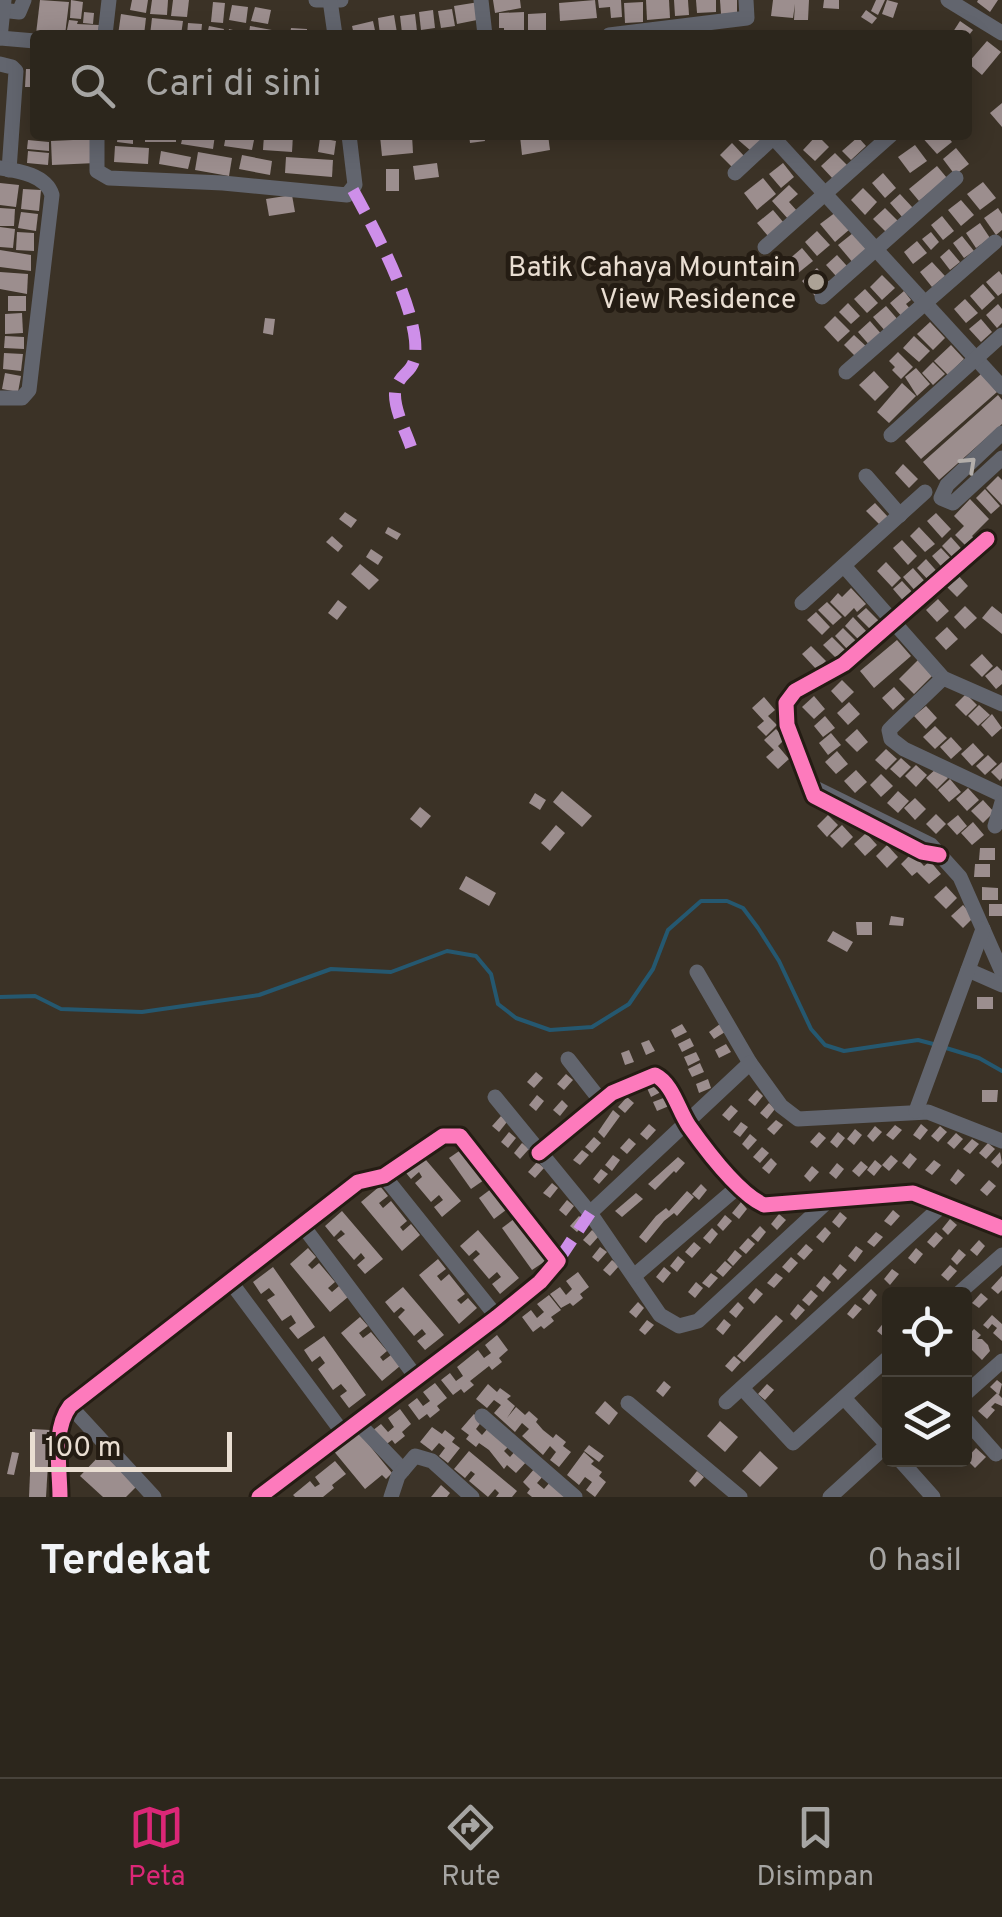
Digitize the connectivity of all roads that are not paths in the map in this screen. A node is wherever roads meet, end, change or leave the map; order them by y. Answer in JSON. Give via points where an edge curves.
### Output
{"nodes":[{"id":1,"x":24,"y":0,"type":"edge"},
{"id":2,"x":110,"y":0,"type":"edge"},
{"id":3,"x":316,"y":0,"type":"edge"},
{"id":4,"x":330,"y":0,"type":"edge"},
{"id":5,"x":341,"y":0,"type":"edge"},
{"id":6,"x":480,"y":0,"type":"edge"},
{"id":7,"x":746,"y":0,"type":"edge"},
{"id":8,"x":948,"y":0,"type":"edge"},
{"id":9,"x":2,"y":6,"type":"edge"},
{"id":10,"x":747,"y":18,"type":"junction"},
{"id":11,"x":106,"y":30,"type":"edge"},
{"id":12,"x":334,"y":30,"type":"edge"},
{"id":13,"x":484,"y":30,"type":"edge"},
{"id":14,"x":650,"y":30,"type":"edge"},
{"id":15,"x":748,"y":30,"type":"edge"},
{"id":16,"x":1002,"y":34,"type":"edge"},
{"id":17,"x":0,"y":38,"type":"edge"},
{"id":18,"x":30,"y":41,"type":"edge"},
{"id":19,"x":0,"y":64,"type":"edge"},
{"id":20,"x":98,"y":140,"type":"edge"},
{"id":21,"x":350,"y":140,"type":"edge"},
{"id":22,"x":769,"y":140,"type":"edge"},
{"id":23,"x":777,"y":140,"type":"edge"},
{"id":24,"x":884,"y":140,"type":"edge"},
{"id":25,"x":4,"y":169,"type":"edge"},
{"id":26,"x":734,"y":173,"type":"dead end"},
{"id":27,"x":956,"y":178,"type":"dead end"},
{"id":28,"x":823,"y":193,"type":"junction"},
{"id":29,"x":996,"y":242,"type":"dead end"},
{"id":30,"x":764,"y":247,"type":"dead end"},
{"id":31,"x":874,"y":248,"type":"junction"},
{"id":32,"x":822,"y":297,"type":"dead end"},
{"id":33,"x":924,"y":301,"type":"junction"},
{"id":34,"x":1002,"y":335,"type":"edge"},
{"id":35,"x":976,"y":359,"type":"junction"},
{"id":36,"x":846,"y":372,"type":"dead end"},
{"id":37,"x":1002,"y":387,"type":"edge"},
{"id":38,"x":0,"y":398,"type":"edge"},
{"id":39,"x":1002,"y":433,"type":"edge"},
{"id":40,"x":890,"y":435,"type":"dead end"},
{"id":41,"x":1002,"y":458,"type":"edge"},
{"id":42,"x":866,"y":476,"type":"dead end"},
{"id":43,"x":926,"y":492,"type":"dead end"},
{"id":44,"x":900,"y":515,"type":"junction"},
{"id":45,"x":986,"y":539,"type":"dead end"},
{"id":46,"x":844,"y":566,"type":"junction"},
{"id":47,"x":802,"y":604,"type":"dead end"},
{"id":48,"x":892,"y":621,"type":"junction"},
{"id":49,"x":943,"y":678,"type":"junction"},
{"id":50,"x":1002,"y":704,"type":"edge"},
{"id":51,"x":1002,"y":798,"type":"edge"},
{"id":52,"x":995,"y":826,"type":"dead end"},
{"id":53,"x":983,"y":929,"type":"junction"},
{"id":54,"x":968,"y":970,"type":"junction"},
{"id":55,"x":697,"y":972,"type":"dead end"},
{"id":56,"x":1002,"y":972,"type":"edge"},
{"id":57,"x":1002,"y":985,"type":"edge"},
{"id":58,"x":568,"y":1059,"type":"dead end"},
{"id":59,"x":750,"y":1063,"type":"junction"},
{"id":60,"x":495,"y":1097,"type":"dead end"},
{"id":61,"x":601,"y":1101,"type":"junction"},
{"id":62,"x":916,"y":1111,"type":"junction"},
{"id":63,"x":688,"y":1124,"type":"junction"},
{"id":64,"x":1002,"y":1140,"type":"edge"},
{"id":65,"x":539,"y":1153,"type":"junction"},
{"id":66,"x":384,"y":1176,"type":"junction"},
{"id":67,"x":739,"y":1186,"type":"junction"},
{"id":68,"x":828,"y":1200,"type":"junction"},
{"id":69,"x":944,"y":1204,"type":"junction"},
{"id":70,"x":590,"y":1214,"type":"junction"},
{"id":71,"x":302,"y":1226,"type":"junction"},
{"id":72,"x":1002,"y":1228,"type":"edge"},
{"id":73,"x":1002,"y":1255,"type":"edge"},
{"id":74,"x":634,"y":1276,"type":"junction"},
{"id":75,"x":230,"y":1281,"type":"junction"},
{"id":76,"x":966,"y":1287,"type":"edge"},
{"id":77,"x":497,"y":1316,"type":"junction"},
{"id":78,"x":1002,"y":1361,"type":"edge"},
{"id":79,"x":882,"y":1363,"type":"edge"},
{"id":80,"x":416,"y":1376,"type":"junction"},
{"id":81,"x":742,"y":1388,"type":"junction"},
{"id":82,"x":972,"y":1388,"type":"edge"},
{"id":83,"x":844,"y":1398,"type":"junction"},
{"id":84,"x":726,"y":1402,"type":"dead end"},
{"id":85,"x":628,"y":1403,"type":"dead end"},
{"id":86,"x":70,"y":1406,"type":"junction"},
{"id":87,"x":482,"y":1416,"type":"dead end"},
{"id":88,"x":357,"y":1422,"type":"junction"},
{"id":89,"x":972,"y":1427,"type":"edge"},
{"id":90,"x":342,"y":1433,"type":"junction"},
{"id":91,"x":882,"y":1440,"type":"edge"},
{"id":92,"x":793,"y":1443,"type":"junction"},
{"id":93,"x":882,"y":1452,"type":"edge"},
{"id":94,"x":996,"y":1454,"type":"dead end"},
{"id":95,"x":778,"y":1457,"type":"dead end"},
{"id":96,"x":905,"y":1467,"type":"edge"},
{"id":97,"x":403,"y":1470,"type":"junction"},
{"id":98,"x":926,"y":1495,"type":"edge"},
{"id":99,"x":830,"y":1496,"type":"edge"},
{"id":100,"x":60,"y":1497,"type":"edge"},
{"id":101,"x":154,"y":1497,"type":"edge"},
{"id":102,"x":258,"y":1497,"type":"edge"},
{"id":103,"x":391,"y":1497,"type":"edge"},
{"id":104,"x":472,"y":1497,"type":"edge"},
{"id":105,"x":575,"y":1497,"type":"edge"},
{"id":106,"x":740,"y":1497,"type":"edge"}],
"edges":[{"from":1,"to":9,"type":"street","via":[[20,12]]},
{"from":2,"to":11,"type":"street"},
{"from":3,"to":4,"type":"street"},
{"from":4,"to":5,"type":"street"},
{"from":4,"to":12,"type":"street"},
{"from":6,"to":13,"type":"street"},
{"from":7,"to":10,"type":"street"},
{"from":8,"to":16,"type":"street"},
{"from":9,"to":17,"type":"street"},
{"from":10,"to":14,"type":"street"},
{"from":10,"to":15,"type":"street"},
{"from":17,"to":18,"type":"street"},
{"from":19,"to":25,"type":"street","via":[[16,71]]},
{"from":20,"to":21,"type":"street","via":[[97,171],[104,177],[346,195],[355,185]]},
{"from":22,"to":26,"type":"street"},
{"from":23,"to":28,"type":"street"},
{"from":24,"to":28,"type":"street"},
{"from":25,"to":38,"type":"street","via":[[40,180],[52,195],[30,386],[22,398]]},
{"from":27,"to":31,"type":"street"},
{"from":28,"to":30,"type":"street"},
{"from":28,"to":31,"type":"street"},
{"from":29,"to":33,"type":"street"},
{"from":31,"to":32,"type":"street"},
{"from":31,"to":33,"type":"street"},
{"from":33,"to":35,"type":"street"},
{"from":33,"to":36,"type":"street"},
{"from":34,"to":35,"type":"street"},
{"from":35,"to":37,"type":"street"},
{"from":35,"to":40,"type":"street"},
{"from":41,"to":39,"type":"street","one_way":true,"via":[[955,501],[941,498],[946,485]]},
{"from":42,"to":44,"type":"street"},
{"from":43,"to":44,"type":"street"},
{"from":44,"to":46,"type":"street"},
{"from":45,"to":48,"type":"street"},
{"from":46,"to":47,"type":"street"},
{"from":46,"to":48,"type":"street"},
{"from":48,"to":49,"type":"street"},
{"from":48,"to":53,"type":"street","via":[[844,664],[789,698],[786,716],[816,799],[939,855],[960,877]]},
{"from":49,"to":50,"type":"street"},
{"from":49,"to":51,"type":"street","via":[[894,725],[891,738]]},
{"from":51,"to":52,"type":"street"},
{"from":53,"to":54,"type":"street"},
{"from":53,"to":56,"type":"street"},
{"from":54,"to":57,"type":"street"},
{"from":54,"to":62,"type":"street"},
{"from":55,"to":59,"type":"street"},
{"from":58,"to":61,"type":"street"},
{"from":59,"to":62,"type":"street","via":[[798,1119]]},
{"from":59,"to":63,"type":"street"},
{"from":60,"to":65,"type":"street"},
{"from":61,"to":63,"type":"street","via":[[655,1075]]},
{"from":61,"to":65,"type":"street"},
{"from":62,"to":64,"type":"street"},
{"from":63,"to":67,"type":"street"},
{"from":63,"to":70,"type":"street"},
{"from":65,"to":70,"type":"street"},
{"from":66,"to":71,"type":"street","via":[[358,1182]]},
{"from":66,"to":77,"type":"street"},
{"from":66,"to":77,"type":"street","via":[[443,1136],[466,1142],[558,1261]]},
{"from":67,"to":68,"type":"street","via":[[771,1207]]},
{"from":67,"to":74,"type":"street"},
{"from":68,"to":69,"type":"street","via":[[913,1192]]},
{"from":68,"to":74,"type":"street","via":[[690,1326],[668,1322]]},
{"from":69,"to":72,"type":"street"},
{"from":69,"to":81,"type":"street"},
{"from":70,"to":74,"type":"street"},
{"from":71,"to":75,"type":"street"},
{"from":71,"to":80,"type":"street"},
{"from":73,"to":76,"type":"street"},
{"from":75,"to":86,"type":"street"},
{"from":75,"to":90,"type":"street"},
{"from":77,"to":80,"type":"street"},
{"from":78,"to":82,"type":"street"},
{"from":79,"to":83,"type":"street"},
{"from":80,"to":88,"type":"street"},
{"from":81,"to":84,"type":"street"},
{"from":81,"to":92,"type":"street"},
{"from":83,"to":91,"type":"street"},
{"from":83,"to":92,"type":"street"},
{"from":85,"to":106,"type":"street"},
{"from":86,"to":100,"type":"street","via":[[62,1419]]},
{"from":86,"to":101,"type":"street"},
{"from":87,"to":105,"type":"street"},
{"from":88,"to":90,"type":"street"},
{"from":88,"to":97,"type":"street"},
{"from":89,"to":94,"type":"street"},
{"from":90,"to":102,"type":"street"},
{"from":92,"to":95,"type":"street"},
{"from":93,"to":99,"type":"street"},
{"from":96,"to":98,"type":"street"},
{"from":97,"to":103,"type":"street"},
{"from":97,"to":104,"type":"street","via":[[415,1456],[426,1457]]}]}
